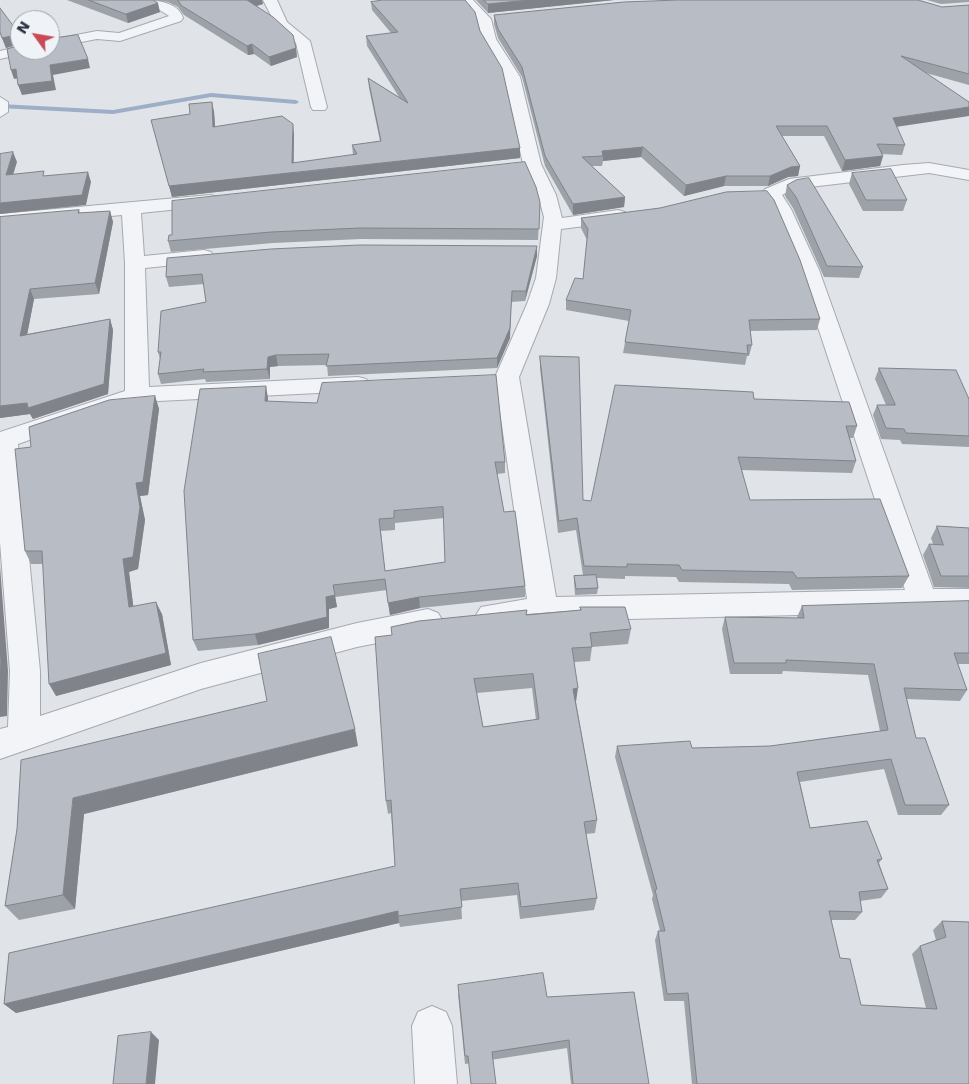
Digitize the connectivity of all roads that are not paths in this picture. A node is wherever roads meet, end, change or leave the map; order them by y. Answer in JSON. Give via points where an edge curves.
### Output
{"nodes":[{"id":1,"x":152,"y":0,"type":"edge"},
{"id":2,"x":273,"y":0,"type":"edge"},
{"id":3,"x":465,"y":0,"type":"edge"},
{"id":4,"x":60,"y":42,"type":"edge"},
{"id":5,"x":319,"y":106,"type":"dead end"},
{"id":6,"x":969,"y":175,"type":"edge"},
{"id":7,"x":230,"y":199,"type":"edge"},
{"id":8,"x":131,"y":209,"type":"junction"},
{"id":9,"x":639,"y":213,"type":"edge"},
{"id":10,"x":0,"y":220,"type":"edge"},
{"id":11,"x":552,"y":225,"type":"junction"},
{"id":12,"x":223,"y":254,"type":"edge"},
{"id":13,"x":135,"y":263,"type":"junction"},
{"id":14,"x":380,"y":383,"type":"edge"},
{"id":15,"x":137,"y":395,"type":"junction"},
{"id":16,"x":2,"y":441,"type":"edge"},
{"id":17,"x":969,"y":600,"type":"edge"},
{"id":18,"x":923,"y":601,"type":"junction"},
{"id":19,"x":543,"y":609,"type":"junction"},
{"id":20,"x":12,"y":739,"type":"edge"},
{"id":21,"x":432,"y":1026,"type":"dead end"},
{"id":22,"x":436,"y":1084,"type":"edge"}],
"edges":[{"from":1,"to":4,"type":"street","via":[[175,14],[176,18],[120,37],[97,35]]},
{"from":2,"to":5,"type":"street","via":[[276,18],[285,30],[303,41]]},
{"from":3,"to":11,"type":"street","via":[[492,18],[489,39],[512,77],[522,165],[547,195]]},
{"from":6,"to":18,"type":"street","via":[[929,168],[903,170],[788,184],[761,193],[782,209],[809,270]]},
{"from":7,"to":8,"type":"street"},
{"from":8,"to":10,"type":"street"},
{"from":8,"to":13,"type":"street"},
{"from":9,"to":11,"type":"street"},
{"from":11,"to":19,"type":"street","via":[[540,248],[546,278],[538,304],[497,377]]},
{"from":12,"to":13,"type":"street"},
{"from":13,"to":15,"type":"street"},
{"from":14,"to":15,"type":"street"},
{"from":15,"to":16,"type":"street"},
{"from":16,"to":20,"type":"street","via":[[25,671]]},
{"from":17,"to":18,"type":"street"},
{"from":18,"to":19,"type":"street"},
{"from":19,"to":20,"type":"street","via":[[411,624],[281,653]]},
{"from":21,"to":22,"type":"street"}]}
